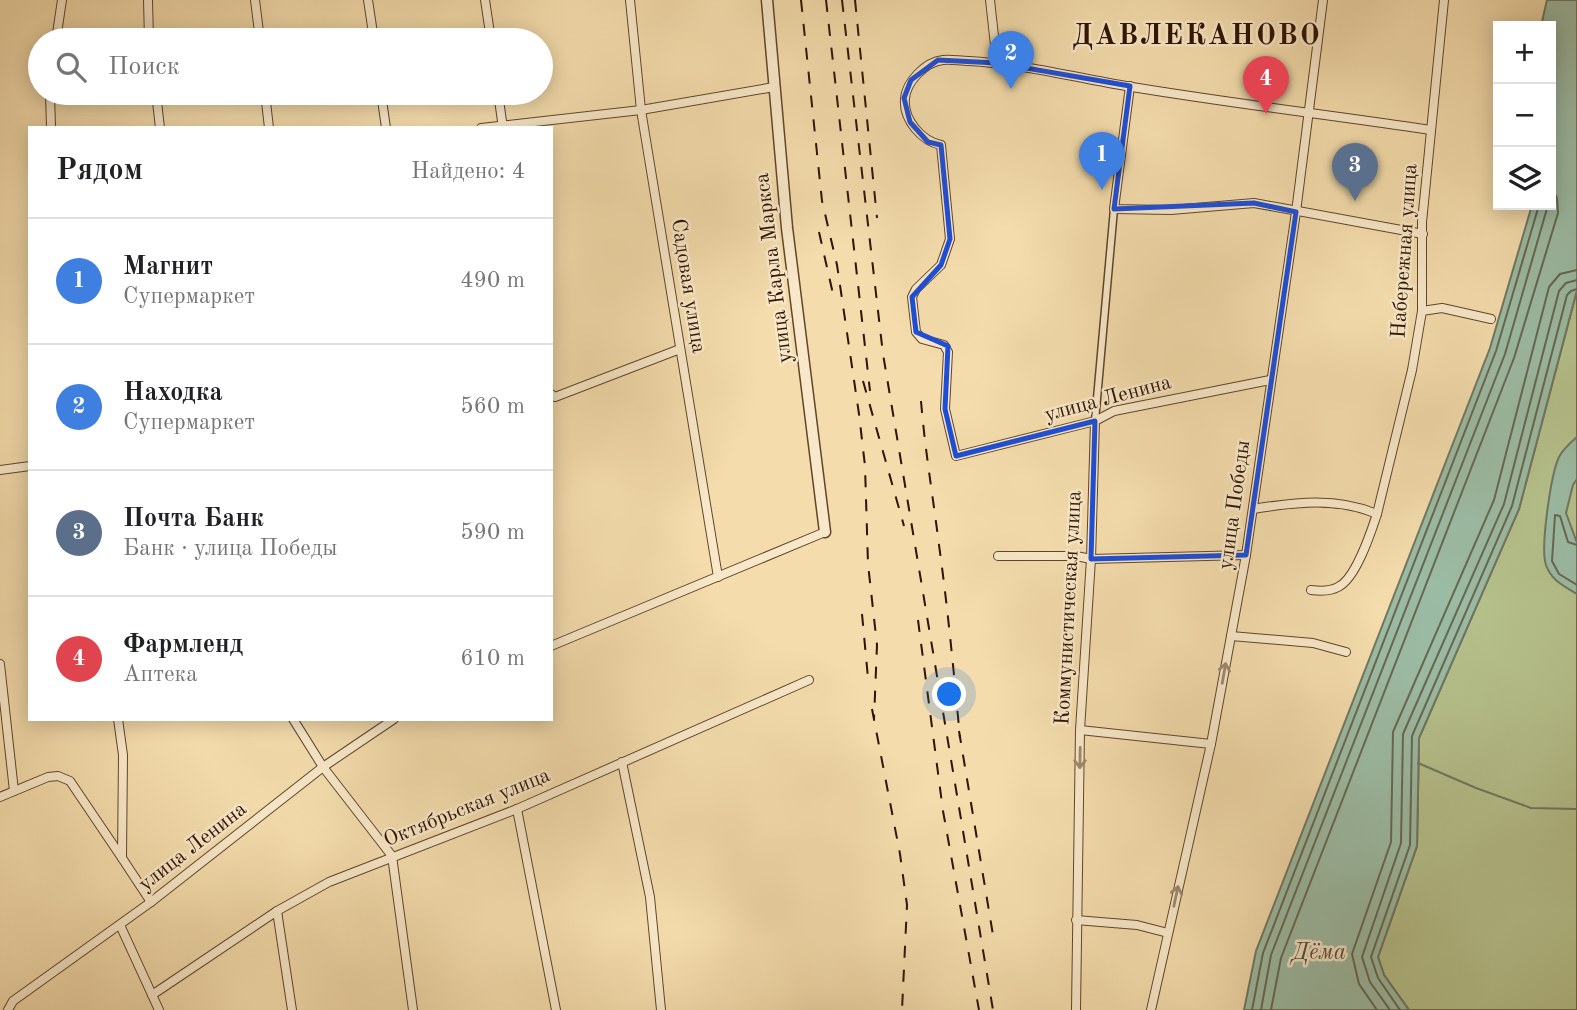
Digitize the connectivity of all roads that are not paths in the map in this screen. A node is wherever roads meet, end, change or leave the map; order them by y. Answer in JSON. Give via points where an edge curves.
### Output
{"nodes":[{"id":1,"x":62,"y":0,"type":"edge"},
{"id":2,"x":148,"y":0,"type":"edge"},
{"id":3,"x":255,"y":0,"type":"edge"},
{"id":4,"x":368,"y":0,"type":"edge"},
{"id":5,"x":485,"y":0,"type":"edge"},
{"id":6,"x":630,"y":0,"type":"edge"},
{"id":7,"x":767,"y":0,"type":"edge"},
{"id":8,"x":990,"y":0,"type":"edge"},
{"id":9,"x":1323,"y":0,"type":"edge"},
{"id":10,"x":1444,"y":0,"type":"edge"},
{"id":11,"x":58,"y":28,"type":"edge"},
{"id":12,"x":149,"y":28,"type":"edge"},
{"id":13,"x":258,"y":28,"type":"edge"},
{"id":14,"x":372,"y":28,"type":"edge"},
{"id":15,"x":489,"y":28,"type":"edge"},
{"id":16,"x":998,"y":63,"type":"junction"},
{"id":17,"x":1130,"y":86,"type":"junction"},
{"id":18,"x":774,"y":87,"type":"junction"},
{"id":19,"x":50,"y":105,"type":"edge"},
{"id":20,"x":157,"y":105,"type":"edge"},
{"id":21,"x":266,"y":105,"type":"edge"},
{"id":22,"x":383,"y":105,"type":"edge"},
{"id":23,"x":500,"y":105,"type":"edge"},
{"id":24,"x":641,"y":110,"type":"junction"},
{"id":25,"x":1309,"y":111,"type":"junction"},
{"id":26,"x":51,"y":126,"type":"edge"},
{"id":27,"x":160,"y":126,"type":"edge"},
{"id":28,"x":269,"y":126,"type":"edge"},
{"id":29,"x":387,"y":126,"type":"edge"},
{"id":30,"x":503,"y":126,"type":"edge"},
{"id":31,"x":1431,"y":130,"type":"junction"},
{"id":32,"x":1114,"y":209,"type":"junction"},
{"id":33,"x":1296,"y":212,"type":"junction"},
{"id":34,"x":1423,"y":234,"type":"junction"},
{"id":35,"x":1422,"y":311,"type":"junction"},
{"id":36,"x":1491,"y":319,"type":"dead end"},
{"id":37,"x":680,"y":349,"type":"junction"},
{"id":38,"x":1270,"y":380,"type":"junction"},
{"id":39,"x":553,"y":396,"type":"edge"},
{"id":40,"x":1095,"y":421,"type":"junction"},
{"id":41,"x":28,"y":466,"type":"edge"},
{"id":42,"x":0,"y":470,"type":"edge"},
{"id":43,"x":1254,"y":509,"type":"junction"},
{"id":44,"x":1377,"y":514,"type":"junction"},
{"id":45,"x":825,"y":532,"type":"joint"},
{"id":46,"x":1246,"y":555,"type":"junction"},
{"id":47,"x":998,"y":556,"type":"dead end"},
{"id":48,"x":1091,"y":559,"type":"junction"},
{"id":49,"x":718,"y":577,"type":"junction"},
{"id":50,"x":1311,"y":590,"type":"dead end"},
{"id":51,"x":1231,"y":636,"type":"junction"},
{"id":52,"x":553,"y":645,"type":"edge"},
{"id":53,"x":1346,"y":652,"type":"dead end"},
{"id":54,"x":0,"y":664,"type":"edge"},
{"id":55,"x":808,"y":680,"type":"dead end"},
{"id":56,"x":118,"y":721,"type":"edge"},
{"id":57,"x":294,"y":721,"type":"edge"},
{"id":58,"x":391,"y":721,"type":"edge"},
{"id":59,"x":1080,"y":730,"type":"junction"},
{"id":60,"x":1211,"y":744,"type":"junction"},
{"id":61,"x":622,"y":762,"type":"junction"},
{"id":62,"x":323,"y":767,"type":"junction"},
{"id":63,"x":14,"y":790,"type":"junction"},
{"id":64,"x":0,"y":797,"type":"edge"},
{"id":65,"x":517,"y":808,"type":"junction"},
{"id":66,"x":392,"y":856,"type":"junction"},
{"id":67,"x":122,"y":858,"type":"junction"},
{"id":68,"x":151,"y":902,"type":"junction"},
{"id":69,"x":277,"y":911,"type":"junction"},
{"id":70,"x":1076,"y":919,"type":"junction"},
{"id":71,"x":120,"y":925,"type":"junction"},
{"id":72,"x":1168,"y":933,"type":"junction"},
{"id":73,"x":152,"y":995,"type":"junction"},
{"id":74,"x":8,"y":1010,"type":"edge"},
{"id":75,"x":159,"y":1010,"type":"edge"},
{"id":76,"x":292,"y":1010,"type":"edge"},
{"id":77,"x":413,"y":1010,"type":"edge"},
{"id":78,"x":556,"y":1010,"type":"edge"},
{"id":79,"x":661,"y":1010,"type":"edge"},
{"id":80,"x":1076,"y":1010,"type":"edge"},
{"id":81,"x":1151,"y":1010,"type":"edge"}],
"edges":[{"from":1,"to":11,"type":"street"},
{"from":2,"to":12,"type":"street"},
{"from":3,"to":13,"type":"street"},
{"from":4,"to":14,"type":"street"},
{"from":5,"to":15,"type":"street"},
{"from":6,"to":24,"type":"street","name":"Садовая улица"},
{"from":7,"to":18,"type":"street","name":"улица Карла Маркса"},
{"from":8,"to":16,"type":"street"},
{"from":9,"to":25,"type":"street","name":"улица Победы"},
{"from":10,"to":31,"type":"street","name":"Набережная улица"},
{"from":16,"to":17,"type":"street"},
{"from":16,"to":40,"type":"street","name":"улица Ленина","via":[[938,61],[911,80],[904,98],[910,122],[928,142],[941,145],[950,239],[941,264],[912,297],[916,332],[922,340],[944,345],[948,352],[945,410],[956,456]]},
{"from":17,"to":25,"type":"street"},
{"from":17,"to":32,"type":"street"},
{"from":18,"to":24,"type":"street"},
{"from":18,"to":45,"type":"street","name":"улица Карла Маркса"},
{"from":19,"to":26,"type":"street"},
{"from":20,"to":27,"type":"street"},
{"from":21,"to":28,"type":"street"},
{"from":22,"to":29,"type":"street"},
{"from":23,"to":30,"type":"street"},
{"from":24,"to":30,"type":"street"},
{"from":24,"to":37,"type":"street","name":"Садовая улица"},
{"from":25,"to":31,"type":"street"},
{"from":25,"to":33,"type":"street","name":"улица Победы"},
{"from":31,"to":34,"type":"street","name":"Набережная улица"},
{"from":32,"to":33,"type":"street","via":[[1254,203]]},
{"from":32,"to":40,"type":"street","name":"Коммунистическая улица"},
{"from":33,"to":34,"type":"street"},
{"from":33,"to":38,"type":"street","name":"улица Победы"},
{"from":34,"to":35,"type":"street","name":"Набережная улица"},
{"from":35,"to":36,"type":"street","via":[[1441,308]]},
{"from":35,"to":44,"type":"street","name":"Набережная улица"},
{"from":37,"to":39,"type":"street"},
{"from":37,"to":49,"type":"street","name":"Садовая улица"},
{"from":38,"to":40,"type":"street","name":"улица Ленина","via":[[1114,411]]},
{"from":38,"to":43,"type":"street","name":"улица Победы"},
{"from":40,"to":48,"type":"street","name":"Коммунистическая улица"},
{"from":41,"to":42,"type":"street"},
{"from":43,"to":44,"type":"street","via":[[1293,502],[1334,503]]},
{"from":43,"to":46,"type":"street","name":"улица Победы"},
{"from":44,"to":50,"type":"street","name":"Набережная улица","via":[[1350,576],[1337,589]]},
{"from":45,"to":49,"type":"street"},
{"from":46,"to":48,"type":"street"},
{"from":46,"to":51,"type":"street","name":"улица Победы"},
{"from":47,"to":48,"type":"street"},
{"from":48,"to":59,"type":"street","name":"Коммунистическая улица"},
{"from":49,"to":52,"type":"street"},
{"from":51,"to":53,"type":"street","via":[[1313,643]]},
{"from":60,"to":51,"type":"street","name":"улица Победы","one_way":true},
{"from":54,"to":63,"type":"street"},
{"from":55,"to":61,"type":"street","name":"Октябрьская улица"},
{"from":56,"to":67,"type":"street","via":[[123,755]]},
{"from":57,"to":62,"type":"street"},
{"from":58,"to":62,"type":"street","name":"улица Ленина"},
{"from":59,"to":60,"type":"street"},
{"from":59,"to":70,"type":"street","name":"Коммунистическая улица","one_way":true},
{"from":72,"to":60,"type":"street","name":"улица Победы","one_way":true},
{"from":61,"to":65,"type":"street","name":"Октябрьская улица"},
{"from":61,"to":79,"type":"street","via":[[650,897]]},
{"from":62,"to":66,"type":"street"},
{"from":62,"to":68,"type":"street","name":"улица Ленина"},
{"from":63,"to":64,"type":"street"},
{"from":63,"to":67,"type":"street","via":[[48,777],[70,782]]},
{"from":65,"to":66,"type":"street","name":"Октябрьская улица"},
{"from":65,"to":78,"type":"street"},
{"from":66,"to":69,"type":"street","name":"Октябрьская улица","via":[[329,882]]},
{"from":66,"to":77,"type":"street"},
{"from":67,"to":68,"type":"street"},
{"from":68,"to":71,"type":"street","name":"улица Ленина"},
{"from":69,"to":73,"type":"street","name":"Октябрьская улица"},
{"from":69,"to":76,"type":"street"},
{"from":70,"to":72,"type":"street"},
{"from":70,"to":80,"type":"street","name":"Коммунистическая улица"},
{"from":71,"to":73,"type":"street"},
{"from":71,"to":74,"type":"street","name":"улица Ленина","via":[[13,1001]]},
{"from":72,"to":81,"type":"street","name":"улица Победы"},
{"from":73,"to":75,"type":"street"}]}
